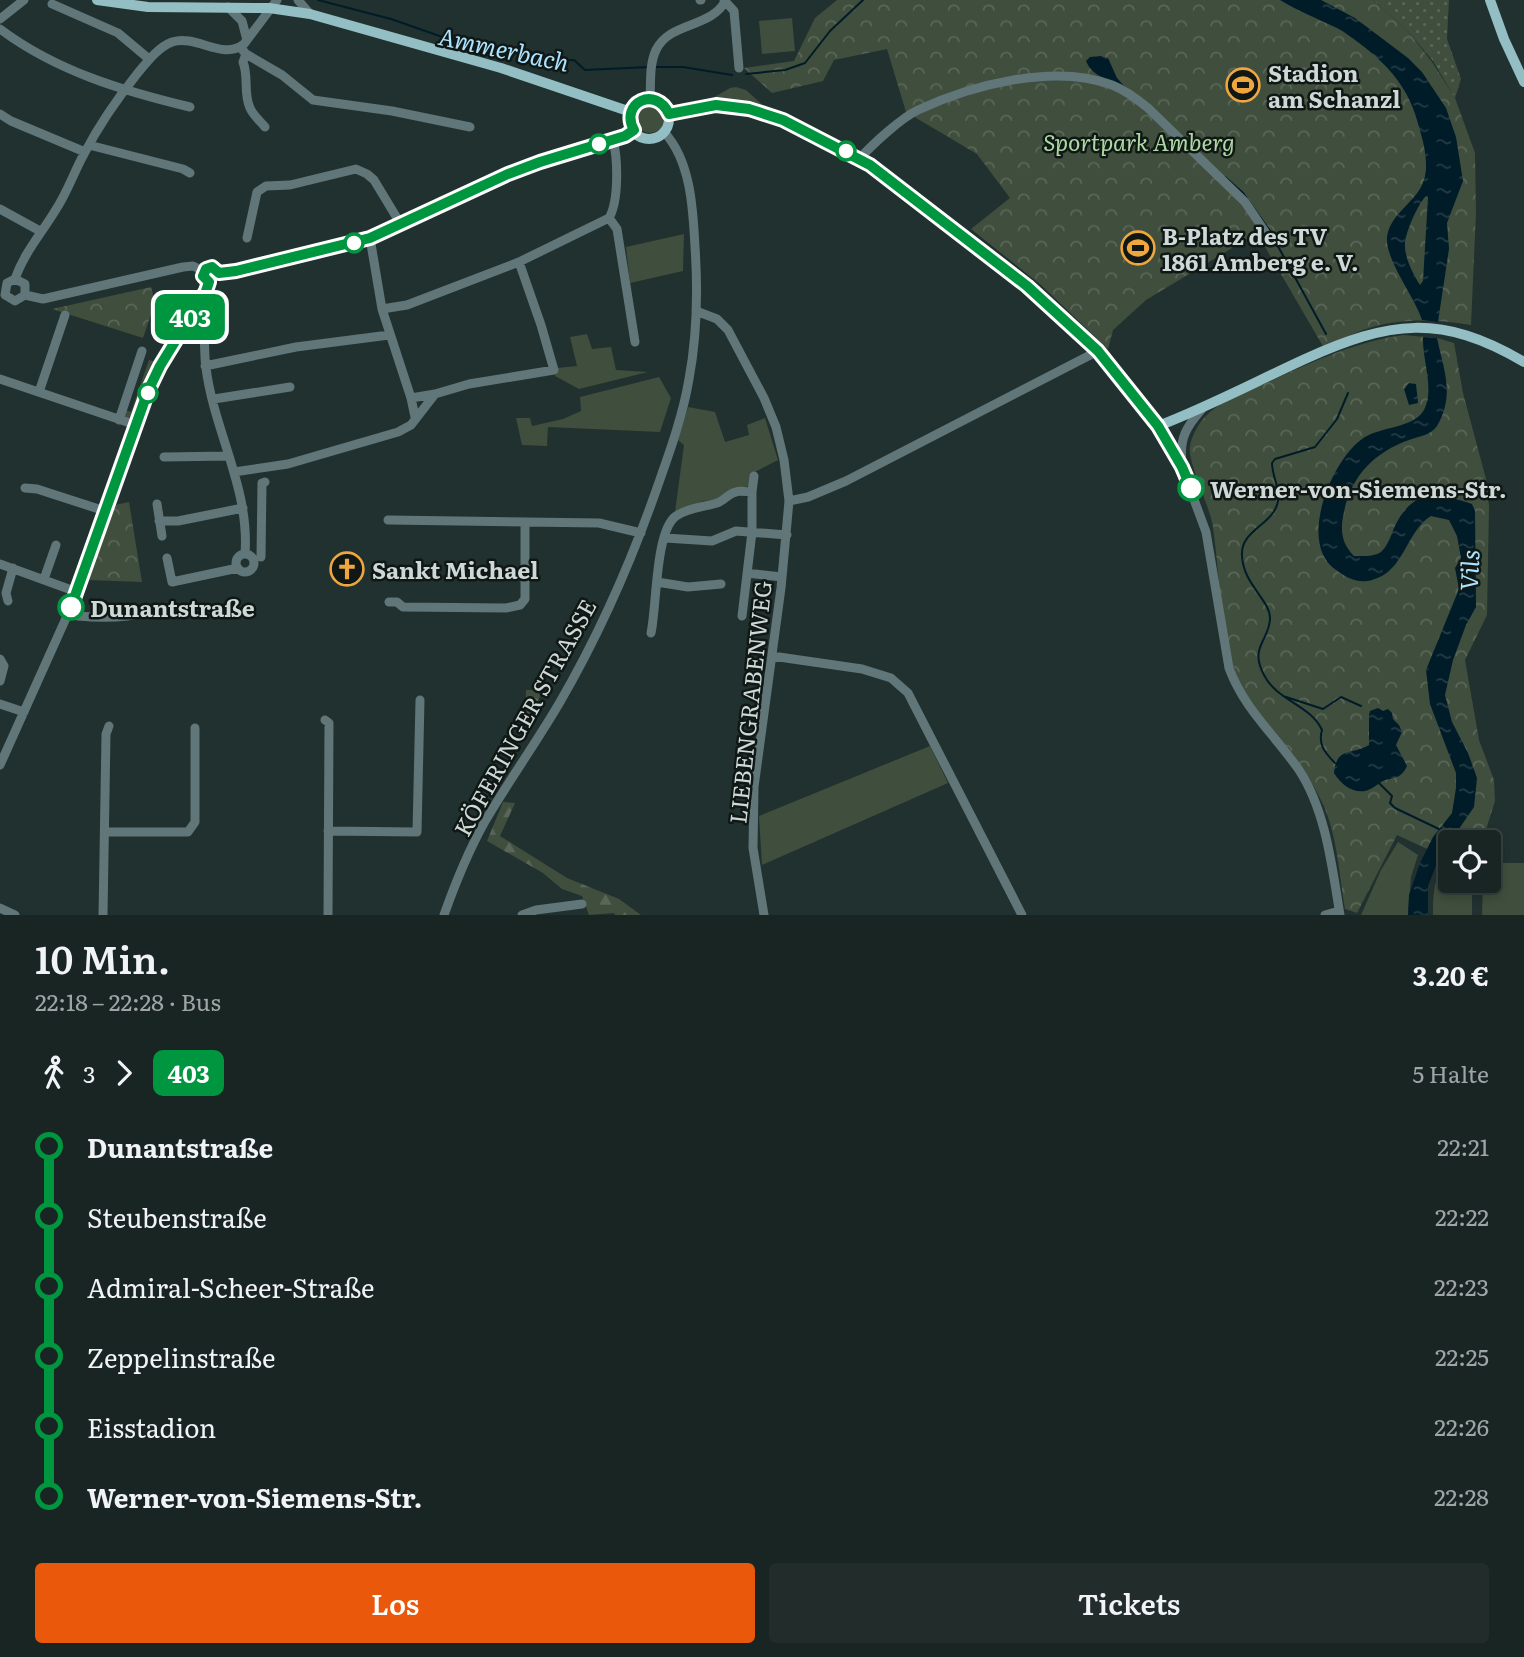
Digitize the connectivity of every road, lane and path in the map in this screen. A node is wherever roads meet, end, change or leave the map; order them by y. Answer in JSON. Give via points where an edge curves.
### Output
{"nodes":[{"id":1,"x":24,"y":0,"type":"edge"},
{"id":2,"x":97,"y":0,"type":"edge"},
{"id":3,"x":298,"y":0,"type":"edge"},
{"id":4,"x":725,"y":0,"type":"edge"},
{"id":5,"x":1490,"y":0,"type":"edge"},
{"id":6,"x":52,"y":4,"type":"dead end"},
{"id":7,"x":273,"y":4,"type":"edge"},
{"id":8,"x":228,"y":7,"type":"junction"},
{"id":9,"x":310,"y":14,"type":"junction"},
{"id":10,"x":0,"y":19,"type":"edge"},
{"id":11,"x":0,"y":29,"type":"edge"},
{"id":12,"x":244,"y":47,"type":"junction"},
{"id":13,"x":149,"y":59,"type":"junction"},
{"id":14,"x":739,"y":68,"type":"dead end"},
{"id":15,"x":1524,"y":82,"type":"edge"},
{"id":16,"x":124,"y":90,"type":"junction"},
{"id":17,"x":650,"y":99,"type":"junction"},
{"id":18,"x":190,"y":107,"type":"dead end"},
{"id":19,"x":631,"y":112,"type":"junction"},
{"id":20,"x":0,"y":114,"type":"edge"},
{"id":21,"x":669,"y":114,"type":"junction"},
{"id":22,"x":265,"y":127,"type":"dead end"},
{"id":23,"x":470,"y":127,"type":"dead end"},
{"id":24,"x":634,"y":130,"type":"junction"},
{"id":25,"x":664,"y":132,"type":"junction"},
{"id":26,"x":613,"y":140,"type":"junction"},
{"id":27,"x":87,"y":148,"type":"junction"},
{"id":28,"x":860,"y":158,"type":"junction"},
{"id":29,"x":190,"y":173,"type":"dead end"},
{"id":30,"x":0,"y":209,"type":"edge"},
{"id":31,"x":609,"y":218,"type":"junction"},
{"id":32,"x":400,"y":223,"type":"junction"},
{"id":33,"x":40,"y":232,"type":"junction"},
{"id":34,"x":247,"y":238,"type":"dead end"},
{"id":35,"x":370,"y":238,"type":"junction"},
{"id":36,"x":1270,"y":239,"type":"dead end"},
{"id":37,"x":519,"y":262,"type":"junction"},
{"id":38,"x":204,"y":271,"type":"junction"},
{"id":39,"x":219,"y":273,"type":"junction"},
{"id":40,"x":15,"y":279,"type":"junction"},
{"id":41,"x":209,"y":282,"type":"junction"},
{"id":42,"x":25,"y":295,"type":"junction"},
{"id":43,"x":3,"y":296,"type":"edge"},
{"id":44,"x":382,"y":309,"type":"junction"},
{"id":45,"x":194,"y":310,"type":"junction"},
{"id":46,"x":696,"y":311,"type":"junction"},
{"id":47,"x":65,"y":315,"type":"dead end"},
{"id":48,"x":389,"y":335,"type":"junction"},
{"id":49,"x":635,"y":342,"type":"dead end"},
{"id":50,"x":142,"y":351,"type":"dead end"},
{"id":51,"x":1098,"y":351,"type":"junction"},
{"id":52,"x":1524,"y":362,"type":"edge"},
{"id":53,"x":205,"y":366,"type":"junction"},
{"id":54,"x":0,"y":379,"type":"edge"},
{"id":55,"x":290,"y":387,"type":"dead end"},
{"id":56,"x":39,"y":392,"type":"junction"},
{"id":57,"x":435,"y":394,"type":"junction"},
{"id":58,"x":411,"y":398,"type":"junction"},
{"id":59,"x":214,"y":399,"type":"junction"},
{"id":60,"x":1207,"y":404,"type":"junction"},
{"id":61,"x":415,"y":417,"type":"junction"},
{"id":62,"x":119,"y":420,"type":"junction"},
{"id":63,"x":136,"y":425,"type":"junction"},
{"id":64,"x":1158,"y":426,"type":"junction"},
{"id":65,"x":229,"y":456,"type":"junction"},
{"id":66,"x":164,"y":457,"type":"dead end"},
{"id":67,"x":1182,"y":467,"type":"junction"},
{"id":68,"x":234,"y":472,"type":"junction"},
{"id":69,"x":754,"y":476,"type":"dead end"},
{"id":70,"x":265,"y":482,"type":"dead end"},
{"id":71,"x":25,"y":488,"type":"dead end"},
{"id":72,"x":752,"y":492,"type":"junction"},
{"id":73,"x":789,"y":501,"type":"junction"},
{"id":74,"x":157,"y":504,"type":"dead end"},
{"id":75,"x":243,"y":508,"type":"junction"},
{"id":76,"x":105,"y":511,"type":"junction"},
{"id":77,"x":388,"y":520,"type":"dead end"},
{"id":78,"x":159,"y":521,"type":"junction"},
{"id":79,"x":525,"y":522,"type":"junction"},
{"id":80,"x":751,"y":532,"type":"junction"},
{"id":81,"x":641,"y":533,"type":"junction"},
{"id":82,"x":787,"y":535,"type":"junction"},
{"id":83,"x":162,"y":536,"type":"dead end"},
{"id":84,"x":665,"y":538,"type":"junction"},
{"id":85,"x":56,"y":545,"type":"dead end"},
{"id":86,"x":245,"y":554,"type":"junction"},
{"id":87,"x":261,"y":557,"type":"dead end"},
{"id":88,"x":167,"y":558,"type":"dead end"},
{"id":89,"x":0,"y":564,"type":"edge"},
{"id":90,"x":13,"y":568,"type":"junction"},
{"id":91,"x":237,"y":568,"type":"junction"},
{"id":92,"x":747,"y":573,"type":"junction"},
{"id":93,"x":782,"y":578,"type":"junction"},
{"id":94,"x":44,"y":579,"type":"junction"},
{"id":95,"x":657,"y":582,"type":"junction"},
{"id":96,"x":720,"y":584,"type":"dead end"},
{"id":97,"x":76,"y":592,"type":"junction"},
{"id":98,"x":8,"y":601,"type":"dead end"},
{"id":99,"x":389,"y":602,"type":"dead end"},
{"id":100,"x":71,"y":607,"type":"junction"},
{"id":101,"x":145,"y":612,"type":"dead end"},
{"id":102,"x":742,"y":616,"type":"dead end"},
{"id":103,"x":651,"y":632,"type":"dead end"},
{"id":104,"x":772,"y":656,"type":"junction"},
{"id":105,"x":0,"y":659,"type":"edge"},
{"id":106,"x":0,"y":681,"type":"edge"},
{"id":107,"x":420,"y":700,"type":"dead end"},
{"id":108,"x":0,"y":704,"type":"edge"},
{"id":109,"x":24,"y":712,"type":"junction"},
{"id":110,"x":325,"y":720,"type":"dead end"},
{"id":111,"x":109,"y":726,"type":"dead end"},
{"id":112,"x":195,"y":728,"type":"dead end"},
{"id":113,"x":0,"y":765,"type":"edge"},
{"id":114,"x":328,"y":831,"type":"junction"},
{"id":115,"x":105,"y":832,"type":"junction"},
{"id":116,"x":582,"y":904,"type":"dead end"},
{"id":117,"x":0,"y":908,"type":"edge"},
{"id":118,"x":571,"y":910,"type":"edge"},
{"id":119,"x":1339,"y":913,"type":"edge"},
{"id":120,"x":15,"y":915,"type":"edge"},
{"id":121,"x":103,"y":915,"type":"edge"},
{"id":122,"x":328,"y":915,"type":"edge"},
{"id":123,"x":444,"y":915,"type":"edge"},
{"id":124,"x":522,"y":915,"type":"edge"},
{"id":125,"x":764,"y":915,"type":"edge"},
{"id":126,"x":1022,"y":915,"type":"edge"},
{"id":127,"x":1325,"y":915,"type":"edge"}],
"edges":[{"from":1,"to":10,"type":"street"},
{"from":2,"to":8,"type":"main road","via":[[148,7]]},
{"from":3,"to":9,"type":"street"},
{"from":4,"to":14,"type":"street","via":[[734,11]]},
{"from":4,"to":17,"type":"street","via":[[716,13],[666,37],[653,58]]},
{"from":5,"to":15,"type":"main road"},
{"from":6,"to":13,"type":"street","via":[[118,33]]},
{"from":7,"to":8,"type":"main road"},
{"from":7,"to":9,"type":"main road"},
{"from":7,"to":12,"type":"street"},
{"from":8,"to":12,"type":"street","via":[[242,21]]},
{"from":9,"to":19,"type":"main road","via":[[501,68]]},
{"from":11,"to":16,"type":"street","via":[[25,48]]},
{"from":12,"to":13,"type":"street","via":[[229,51],[180,41]]},
{"from":12,"to":22,"type":"street","via":[[250,108]]},
{"from":12,"to":23,"type":"street","via":[[313,100]]},
{"from":13,"to":16,"type":"street"},
{"from":16,"to":18,"type":"street"},
{"from":16,"to":27,"type":"street"},
{"from":17,"to":19,"type":"main road","via":[[636,104]]},
{"from":17,"to":21,"type":"main road","via":[[662,103]]},
{"from":19,"to":24,"type":"main road"},
{"from":20,"to":27,"type":"street"},
{"from":21,"to":25,"type":"main road"},
{"from":21,"to":28,"type":"main road","via":[[716,105],[740,107],[783,120]]},
{"from":24,"to":25,"type":"main road","via":[[649,138]]},
{"from":24,"to":26,"type":"street"},
{"from":25,"to":46,"type":"street","name":"KÖFERINGER STRASSE","via":[[678,151],[687,181]]},
{"from":26,"to":31,"type":"street","via":[[617,168]]},
{"from":26,"to":32,"type":"street","via":[[540,162]]},
{"from":27,"to":29,"type":"street"},
{"from":27,"to":33,"type":"street","via":[[56,211]]},
{"from":28,"to":36,"type":"street","via":[[916,111],[965,92],[1040,77],[1097,80],[1148,108],[1245,202]]},
{"from":28,"to":51,"type":"main road","via":[[1027,286]]},
{"from":30,"to":33,"type":"street"},
{"from":31,"to":37,"type":"street"},
{"from":31,"to":49,"type":"street","via":[[617,229]]},
{"from":32,"to":34,"type":"street","via":[[374,180],[356,169],[257,191]]},
{"from":32,"to":35,"type":"street"},
{"from":33,"to":40,"type":"street"},
{"from":35,"to":39,"type":"street"},
{"from":35,"to":44,"type":"street"},
{"from":37,"to":44,"type":"street","via":[[407,305]]},
{"from":37,"to":57,"type":"street","via":[[554,370]]},
{"from":38,"to":39,"type":"street","via":[[212,267]]},
{"from":38,"to":41,"type":"street"},
{"from":38,"to":42,"type":"street","via":[[183,267],[43,299]]},
{"from":39,"to":41,"type":"street","via":[[216,281]]},
{"from":40,"to":42,"type":"street","via":[[25,284]]},
{"from":40,"to":43,"type":"street","via":[[7,283]]},
{"from":41,"to":45,"type":"street"},
{"from":42,"to":43,"type":"street","via":[[15,301]]},
{"from":44,"to":48,"type":"street"},
{"from":45,"to":53,"type":"street","via":[[201,321]]},
{"from":45,"to":63,"type":"street","via":[[160,366]]},
{"from":46,"to":73,"type":"street","name":"LIEBENGRABENWEG","via":[[717,319],[729,330],[764,398],[776,427]]},
{"from":46,"to":81,"type":"street","name":"KÖFERINGER STRASSE","via":[[687,391]]},
{"from":47,"to":56,"type":"street"},
{"from":48,"to":53,"type":"street","via":[[296,347]]},
{"from":48,"to":58,"type":"street"},
{"from":50,"to":62,"type":"street"},
{"from":51,"to":64,"type":"main road"},
{"from":51,"to":73,"type":"street","via":[[846,481]]},
{"from":52,"to":60,"type":"main road","via":[[1461,333],[1406,328],[1348,340]]},
{"from":53,"to":59,"type":"street"},
{"from":54,"to":56,"type":"street"},
{"from":55,"to":59,"type":"street"},
{"from":56,"to":62,"type":"street"},
{"from":57,"to":58,"type":"street"},
{"from":57,"to":61,"type":"street"},
{"from":58,"to":61,"type":"street"},
{"from":59,"to":65,"type":"street"},
{"from":60,"to":64,"type":"main road"},
{"from":60,"to":67,"type":"street","via":[[1184,433]]},
{"from":61,"to":68,"type":"street","via":[[411,425],[377,438],[288,464]]},
{"from":62,"to":63,"type":"street"},
{"from":63,"to":76,"type":"street"},
{"from":64,"to":67,"type":"street"},
{"from":65,"to":66,"type":"street"},
{"from":65,"to":68,"type":"street"},
{"from":67,"to":119,"type":"street","via":[[1206,531],[1229,668],[1246,704],[1311,792]]},
{"from":68,"to":75,"type":"street"},
{"from":69,"to":72,"type":"street","name":"LIEBENGRABENWEG"},
{"from":70,"to":87,"type":"street"},
{"from":71,"to":76,"type":"street"},
{"from":72,"to":80,"type":"street","name":"LIEBENGRABENWEG"},
{"from":72,"to":84,"type":"street","via":[[735,492],[719,503],[677,515]]},
{"from":73,"to":82,"type":"street","name":"LIEBENGRABENWEG"},
{"from":74,"to":78,"type":"street"},
{"from":75,"to":78,"type":"street"},
{"from":75,"to":86,"type":"street"},
{"from":76,"to":97,"type":"street"},
{"from":77,"to":79,"type":"street"},
{"from":78,"to":83,"type":"street"},
{"from":79,"to":81,"type":"street","via":[[598,523]]},
{"from":79,"to":99,"type":"street","via":[[525,599],[520,605],[403,607]]},
{"from":80,"to":82,"type":"street"},
{"from":80,"to":84,"type":"street","via":[[736,531],[712,541]]},
{"from":80,"to":92,"type":"street","name":"LIEBENGRABENWEG"},
{"from":81,"to":123,"type":"street","name":"KÖFERINGER STRASSE","via":[[606,615],[560,701],[484,823]]},
{"from":82,"to":93,"type":"street","name":"LIEBENGRABENWEG"},
{"from":84,"to":95,"type":"street","via":[[659,549]]},
{"from":85,"to":94,"type":"street"},
{"from":86,"to":91,"type":"street","via":[[237,558]]},
{"from":86,"to":91,"type":"street","via":[[252,558],[253,566],[246,572]]},
{"from":88,"to":91,"type":"street","via":[[172,582]]},
{"from":89,"to":90,"type":"street"},
{"from":90,"to":94,"type":"street"},
{"from":90,"to":98,"type":"street"},
{"from":92,"to":93,"type":"street"},
{"from":92,"to":102,"type":"street","name":"LIEBENGRABENWEG"},
{"from":93,"to":104,"type":"street","name":"LIEBENGRABENWEG"},
{"from":94,"to":97,"type":"street"},
{"from":95,"to":96,"type":"street","via":[[688,587]]},
{"from":95,"to":103,"type":"street"},
{"from":97,"to":100,"type":"street"},
{"from":100,"to":101,"type":"street","via":[[86,617],[131,617]]},
{"from":100,"to":109,"type":"street"},
{"from":104,"to":125,"type":"street","name":"LIEBENGRABENWEG","via":[[754,787],[753,848]]},
{"from":104,"to":126,"type":"street","via":[[862,669],[891,678],[908,693]]},
{"from":105,"to":106,"type":"street","via":[[4,666]]},
{"from":107,"to":114,"type":"street","via":[[417,832]]},
{"from":108,"to":109,"type":"street"},
{"from":109,"to":113,"type":"street"},
{"from":110,"to":114,"type":"street","via":[[329,723]]},
{"from":111,"to":115,"type":"street"},
{"from":112,"to":115,"type":"street","via":[[193,827],[188,831]]},
{"from":114,"to":122,"type":"street"},
{"from":115,"to":121,"type":"street"},
{"from":116,"to":118,"type":"street"},
{"from":117,"to":120,"type":"street"},
{"from":118,"to":124,"type":"street"},
{"from":119,"to":127,"type":"street"}]}
